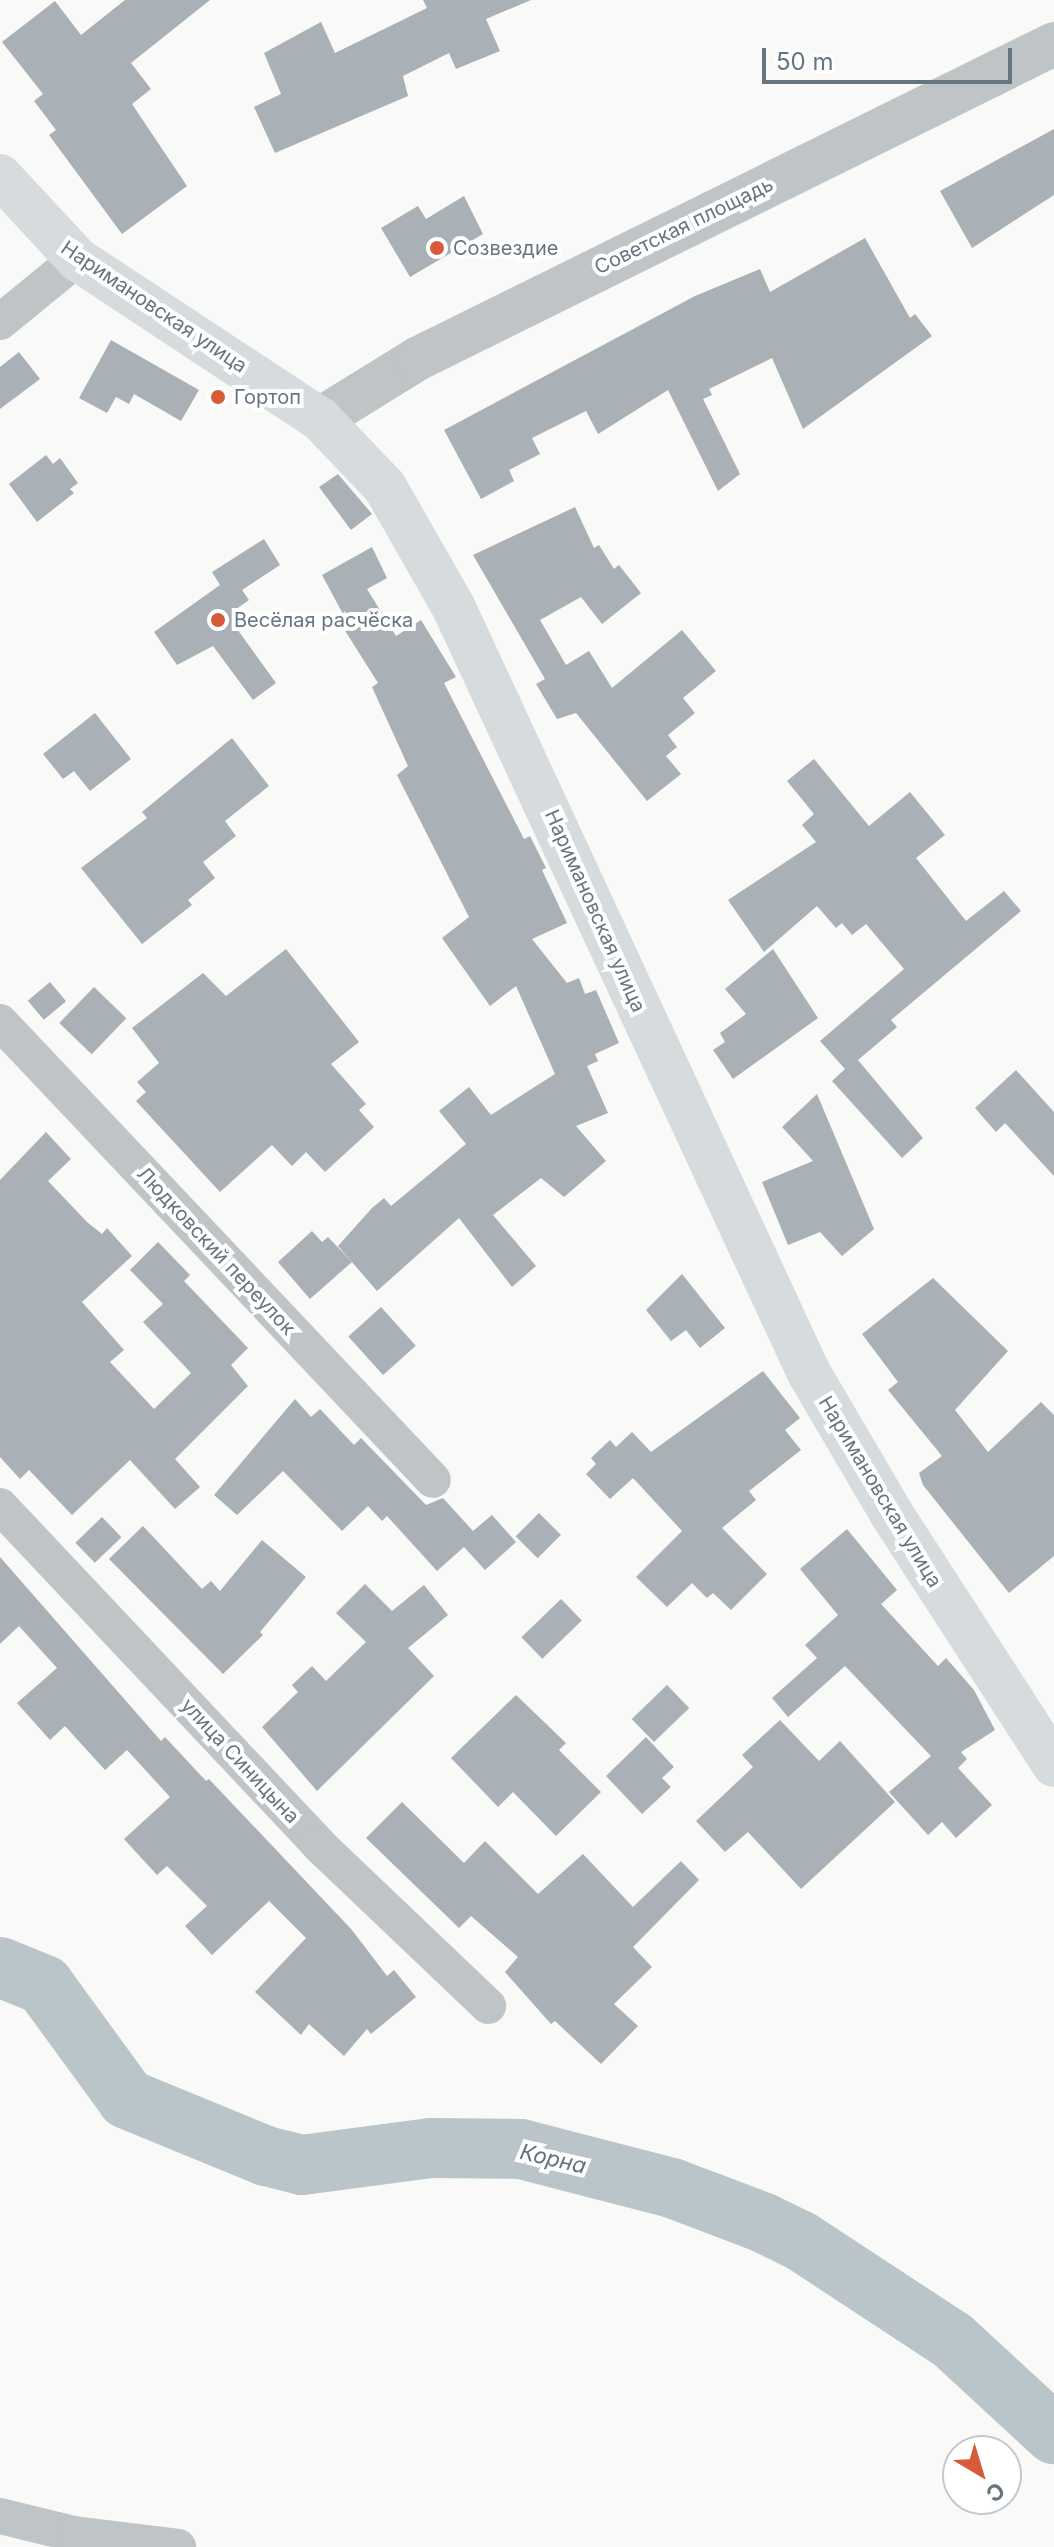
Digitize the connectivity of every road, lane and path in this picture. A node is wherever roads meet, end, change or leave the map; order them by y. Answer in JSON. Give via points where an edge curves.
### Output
{"nodes":[{"id":1,"x":1054,"y":44,"type":"edge"},
{"id":2,"x":0,"y":176,"type":"edge"},
{"id":3,"x":77,"y":259,"type":"junction"},
{"id":4,"x":0,"y":322,"type":"edge"},
{"id":5,"x":320,"y":419,"type":"junction"},
{"id":6,"x":0,"y":1022,"type":"edge"},
{"id":7,"x":433,"y":1480,"type":"dead end"},
{"id":8,"x":0,"y":1506,"type":"edge"},
{"id":9,"x":1054,"y":1765,"type":"edge"},
{"id":10,"x":488,"y":2006,"type":"dead end"},
{"id":11,"x":0,"y":2516,"type":"edge"},
{"id":12,"x":178,"y":2547,"type":"edge"}],
"edges":[{"from":1,"to":5,"type":"street","name":"Советская площадь","via":[[417,359]]},
{"from":2,"to":3,"type":"main road","name":"Наримановская улица"},
{"from":3,"to":4,"type":"street"},
{"from":3,"to":5,"type":"main road","name":"Наримановская улица"},
{"from":5,"to":9,"type":"main road","name":"Наримановская улица","via":[[366,462],[412,528],[544,800],[796,1348],[891,1513]]},
{"from":6,"to":7,"type":"street","name":"Людковский переулок"},
{"from":8,"to":10,"type":"street","name":"улица Синицына","via":[[318,1844]]},
{"from":11,"to":12,"type":"street","via":[[74,2534]]}]}
